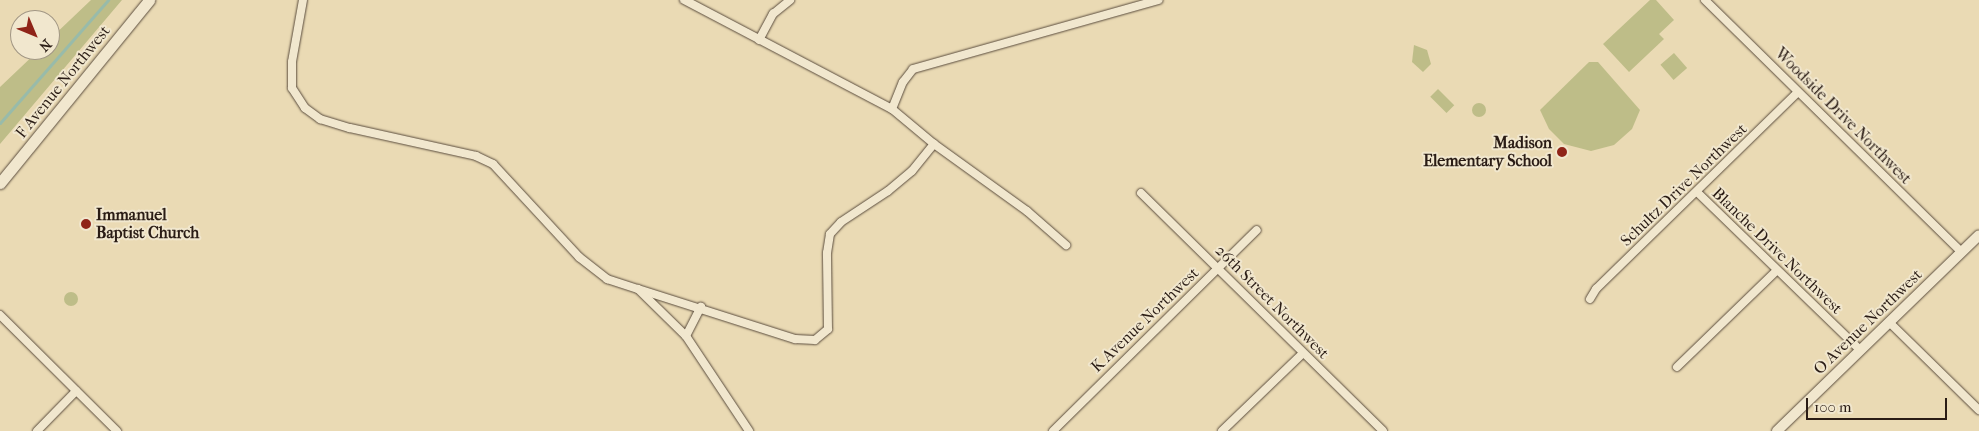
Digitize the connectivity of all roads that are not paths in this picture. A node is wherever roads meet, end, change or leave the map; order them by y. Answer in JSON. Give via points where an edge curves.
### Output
{"nodes":[{"id":1,"x":149,"y":0,"type":"edge"},
{"id":2,"x":303,"y":0,"type":"edge"},
{"id":3,"x":684,"y":0,"type":"edge"},
{"id":4,"x":790,"y":0,"type":"edge"},
{"id":5,"x":1158,"y":0,"type":"edge"},
{"id":6,"x":1705,"y":0,"type":"edge"},
{"id":7,"x":759,"y":40,"type":"junction"},
{"id":8,"x":1798,"y":92,"type":"junction"},
{"id":9,"x":892,"y":109,"type":"junction"},
{"id":10,"x":934,"y":144,"type":"junction"},
{"id":11,"x":0,"y":183,"type":"edge"},
{"id":12,"x":1697,"y":192,"type":"junction"},
{"id":13,"x":1141,"y":193,"type":"dead end"},
{"id":14,"x":1257,"y":230,"type":"dead end"},
{"id":15,"x":1979,"y":235,"type":"edge"},
{"id":16,"x":1066,"y":244,"type":"dead end"},
{"id":17,"x":1961,"y":252,"type":"junction"},
{"id":18,"x":1218,"y":268,"type":"junction"},
{"id":19,"x":1777,"y":270,"type":"junction"},
{"id":20,"x":638,"y":290,"type":"junction"},
{"id":21,"x":1590,"y":299,"type":"dead end"},
{"id":22,"x":701,"y":307,"type":"junction"},
{"id":23,"x":0,"y":315,"type":"edge"},
{"id":24,"x":1889,"y":322,"type":"junction"},
{"id":25,"x":686,"y":336,"type":"junction"},
{"id":26,"x":1860,"y":350,"type":"junction"},
{"id":27,"x":1303,"y":353,"type":"junction"},
{"id":28,"x":1677,"y":367,"type":"dead end"},
{"id":29,"x":76,"y":391,"type":"junction"},
{"id":30,"x":1979,"y":410,"type":"edge"},
{"id":31,"x":37,"y":431,"type":"edge"},
{"id":32,"x":117,"y":431,"type":"edge"},
{"id":33,"x":748,"y":431,"type":"edge"},
{"id":34,"x":1053,"y":431,"type":"edge"},
{"id":35,"x":1222,"y":431,"type":"edge"},
{"id":36,"x":1383,"y":431,"type":"edge"},
{"id":37,"x":1778,"y":431,"type":"edge"}],
"edges":[{"from":1,"to":11,"type":"main road","name":"F Avenue Northwest"},
{"from":2,"to":20,"type":"street","via":[[292,62],[292,88],[305,108],[320,118],[350,128],[476,156],[493,164],[579,257],[607,280]]},
{"from":3,"to":7,"type":"street"},
{"from":4,"to":7,"type":"street","via":[[773,14]]},
{"from":5,"to":9,"type":"street","via":[[913,69],[903,82]]},
{"from":6,"to":8,"type":"street","name":"Woodside Drive Northwest"},
{"from":7,"to":9,"type":"street"},
{"from":8,"to":12,"type":"street","name":"Schultz Drive Northwest"},
{"from":8,"to":17,"type":"street","name":"Woodside Drive Northwest"},
{"from":9,"to":10,"type":"street"},
{"from":10,"to":16,"type":"street","via":[[1015,201]]},
{"from":10,"to":22,"type":"street","via":[[912,172],[888,192],[841,222],[830,234],[827,252],[828,329],[823,335],[808,342]]},
{"from":12,"to":19,"type":"street","name":"Blanche Drive Northwest"},
{"from":12,"to":21,"type":"street","name":"Schultz Drive Northwest","via":[[1596,289]]},
{"from":13,"to":18,"type":"street","name":"26th Street Northwest"},
{"from":14,"to":18,"type":"street","name":"K Avenue Northwest"},
{"from":15,"to":17,"type":"street","name":"O Avenue Northwest"},
{"from":17,"to":24,"type":"street","name":"O Avenue Northwest"},
{"from":18,"to":27,"type":"street","name":"26th Street Northwest"},
{"from":18,"to":34,"type":"street","name":"K Avenue Northwest"},
{"from":19,"to":26,"type":"street","name":"Blanche Drive Northwest"},
{"from":19,"to":28,"type":"street"},
{"from":20,"to":22,"type":"street"},
{"from":20,"to":25,"type":"street"},
{"from":22,"to":25,"type":"street"},
{"from":23,"to":29,"type":"street"},
{"from":24,"to":26,"type":"street","name":"O Avenue Northwest"},
{"from":24,"to":30,"type":"street"},
{"from":25,"to":33,"type":"street"},
{"from":26,"to":37,"type":"street","name":"O Avenue Northwest"},
{"from":27,"to":35,"type":"street"},
{"from":27,"to":36,"type":"street","name":"26th Street Northwest"},
{"from":29,"to":31,"type":"street"},
{"from":29,"to":32,"type":"street"}]}
